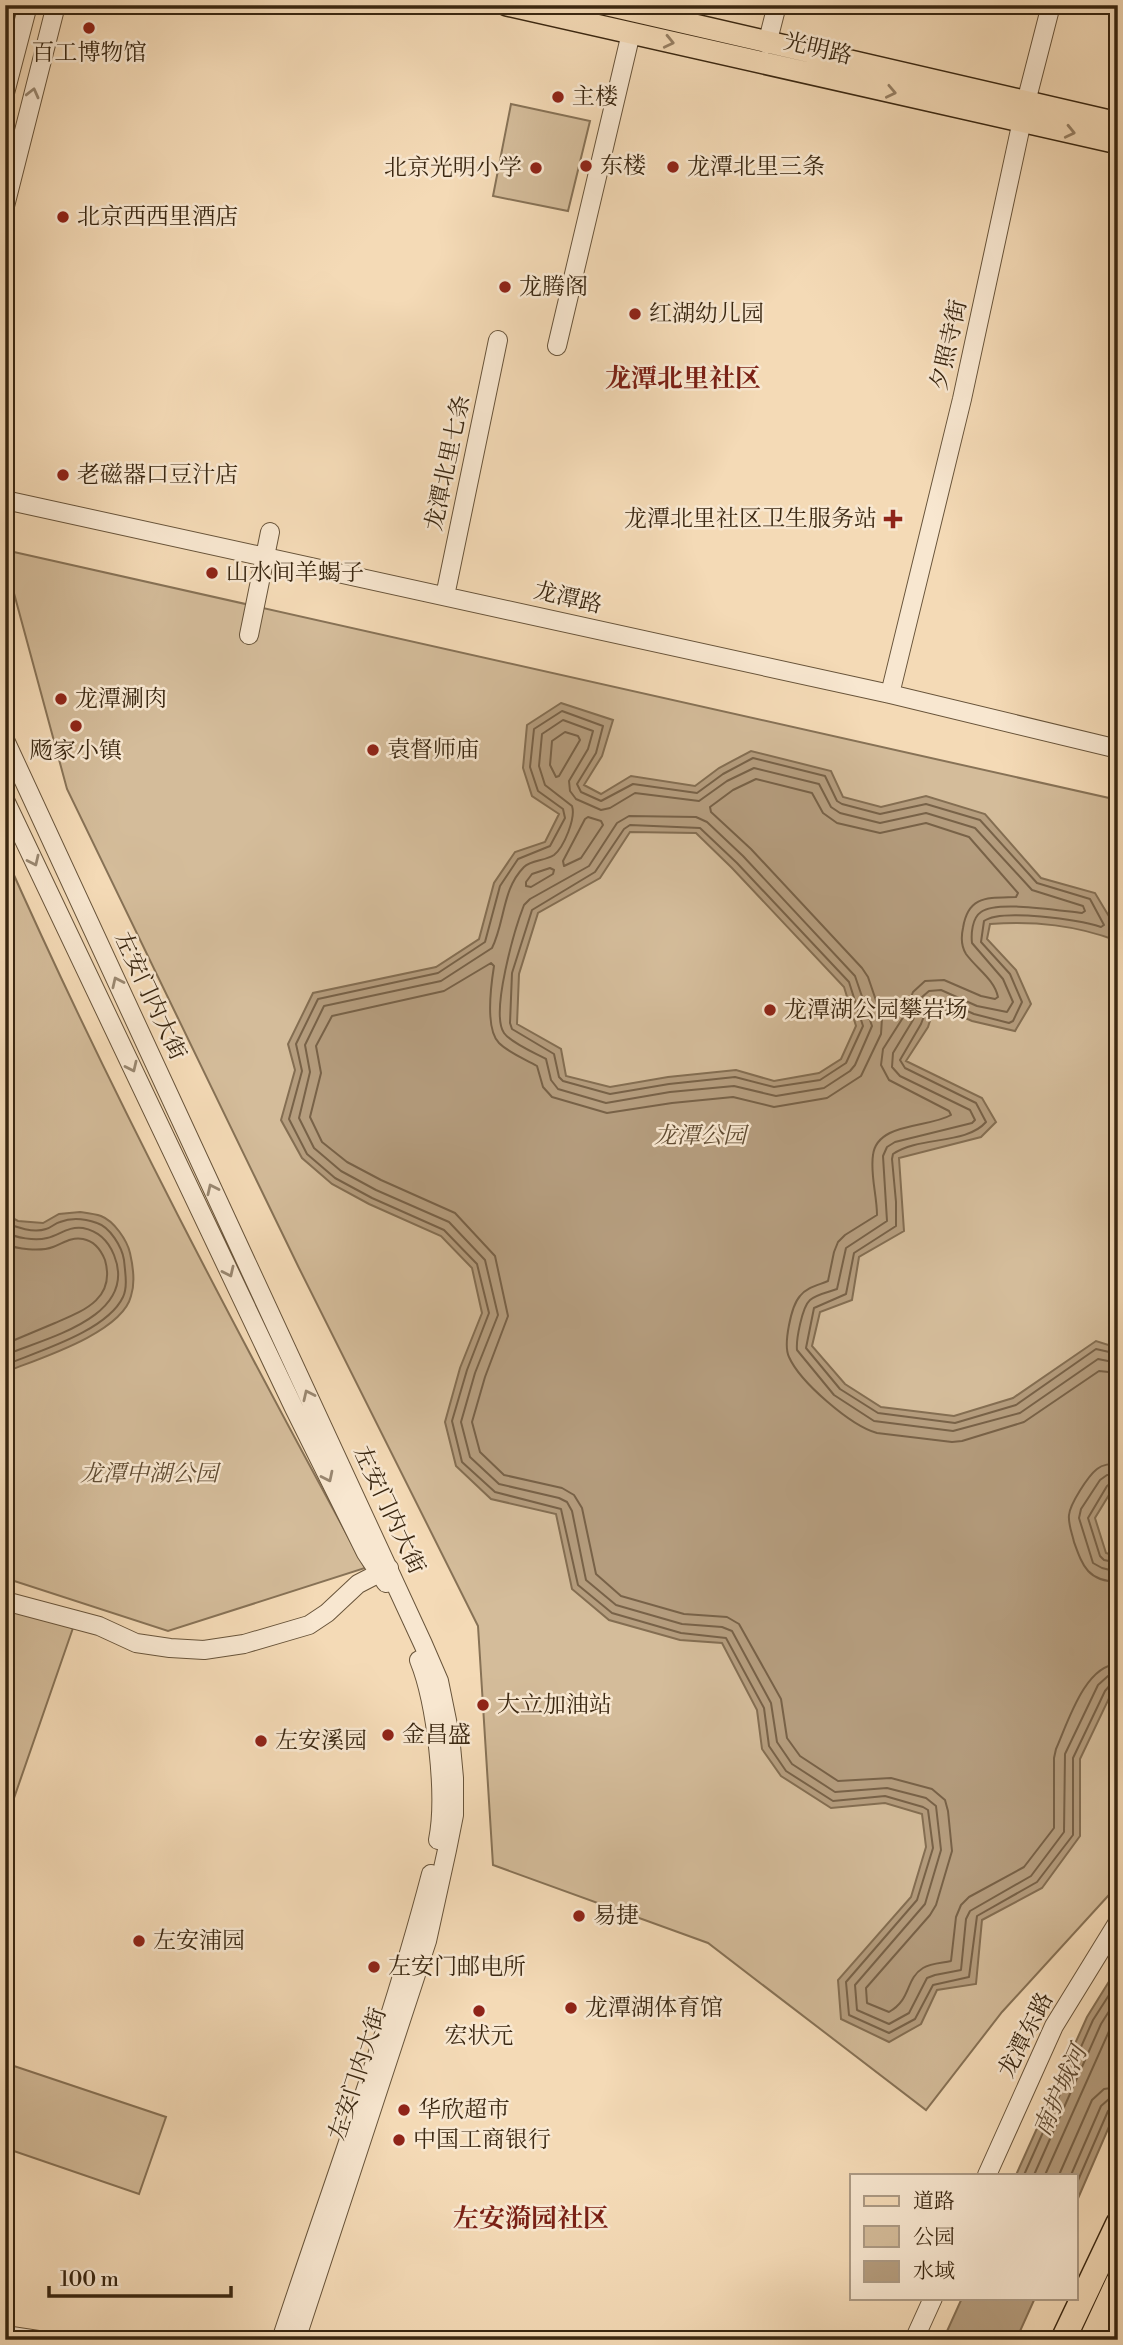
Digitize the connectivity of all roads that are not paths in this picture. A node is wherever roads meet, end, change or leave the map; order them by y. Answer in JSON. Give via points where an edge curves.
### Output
{"nodes":[{"id":1,"x":28,"y":5,"type":"edge"},
{"id":2,"x":56,"y":5,"type":"edge"},
{"id":3,"x":507,"y":5,"type":"edge"},
{"id":4,"x":608,"y":5,"type":"edge"},
{"id":5,"x":777,"y":5,"type":"edge"},
{"id":6,"x":1051,"y":5,"type":"edge"},
{"id":7,"x":636,"y":9,"type":"edge"},
{"id":8,"x":631,"y":33,"type":"junction"},
{"id":9,"x":767,"y":44,"type":"junction"},
{"id":10,"x":5,"y":93,"type":"edge"},
{"id":11,"x":1025,"y":112,"type":"junction"},
{"id":12,"x":1118,"y":123,"type":"edge"},
{"id":13,"x":1118,"y":143,"type":"edge"},
{"id":14,"x":5,"y":206,"type":"edge"},
{"id":15,"x":498,"y":340,"type":"dead end"},
{"id":16,"x":557,"y":346,"type":"dead end"},
{"id":17,"x":5,"y":500,"type":"edge"},
{"id":18,"x":270,"y":532,"type":"dead end"},
{"id":19,"x":266,"y":556,"type":"junction"},
{"id":20,"x":445,"y":596,"type":"junction"},
{"id":21,"x":249,"y":635,"type":"dead end"},
{"id":22,"x":890,"y":694,"type":"junction"},
{"id":23,"x":5,"y":740,"type":"edge"},
{"id":24,"x":1118,"y":749,"type":"edge"},
{"id":25,"x":5,"y":800,"type":"edge"},
{"id":26,"x":384,"y":1570,"type":"junction"},
{"id":27,"x":5,"y":1601,"type":"edge"},
{"id":28,"x":1118,"y":1922,"type":"edge"},
{"id":29,"x":987,"y":2174,"type":"edge"},
{"id":30,"x":1118,"y":2224,"type":"edge"},
{"id":31,"x":1118,"y":2282,"type":"edge"},
{"id":32,"x":932,"y":2300,"type":"edge"},
{"id":33,"x":5,"y":2335,"type":"edge"},
{"id":34,"x":37,"y":2340,"type":"edge"},
{"id":35,"x":281,"y":2340,"type":"edge"},
{"id":36,"x":296,"y":2340,"type":"edge"},
{"id":37,"x":914,"y":2340,"type":"edge"},
{"id":38,"x":1063,"y":2340,"type":"edge"},
{"id":39,"x":1091,"y":2340,"type":"edge"}],
"edges":[{"from":1,"to":10,"type":"street"},
{"from":14,"to":2,"type":"street","one_way":true},
{"from":3,"to":8,"type":"main road","name":"光明路"},
{"from":4,"to":7,"type":"main road","name":"光明路"},
{"from":5,"to":9,"type":"street"},
{"from":6,"to":11,"type":"street","name":"夕照寺街"},
{"from":7,"to":9,"type":"main road","name":"光明路"},
{"from":8,"to":11,"type":"main road","name":"光明路","one_way":true},
{"from":8,"to":16,"type":"street"},
{"from":9,"to":11,"type":"main road","name":"光明路"},
{"from":11,"to":12,"type":"main road","name":"光明路"},
{"from":11,"to":13,"type":"main road","name":"光明路","one_way":true},
{"from":11,"to":22,"type":"street","name":"夕照寺街"},
{"from":15,"to":20,"type":"street","name":"龙潭北里七条"},
{"from":17,"to":19,"type":"street","name":"龙潭路"},
{"from":18,"to":19,"type":"street"},
{"from":19,"to":20,"type":"street","name":"龙潭路"},
{"from":19,"to":21,"type":"street"},
{"from":20,"to":22,"type":"street","name":"龙潭路"},
{"from":22,"to":24,"type":"street","name":"龙潭路"},
{"from":26,"to":23,"type":"street","name":"左安门内大街","one_way":true},
{"from":25,"to":26,"type":"street","name":"左安门内大街","one_way":true,"via":[[294,1408],[366,1552]]},
{"from":26,"to":27,"type":"street","via":[[358,1584],[309,1625],[204,1650],[136,1643],[99,1626]]},
{"from":26,"to":35,"type":"street","name":"左安门内大街","via":[[425,1674],[438,1754],[440,1832],[415,1933]]},
{"from":26,"to":36,"type":"street","name":"左安门内大街","via":[[439,1681],[450,1735],[454,1815],[427,1941]]},
{"from":28,"to":29,"type":"street","name":"龙潭东路","via":[[1054,2026]]},
{"from":30,"to":38,"type":"highway"},
{"from":31,"to":39,"type":"highway"},
{"from":32,"to":37,"type":"street"},
{"from":33,"to":34,"type":"street"}]}
